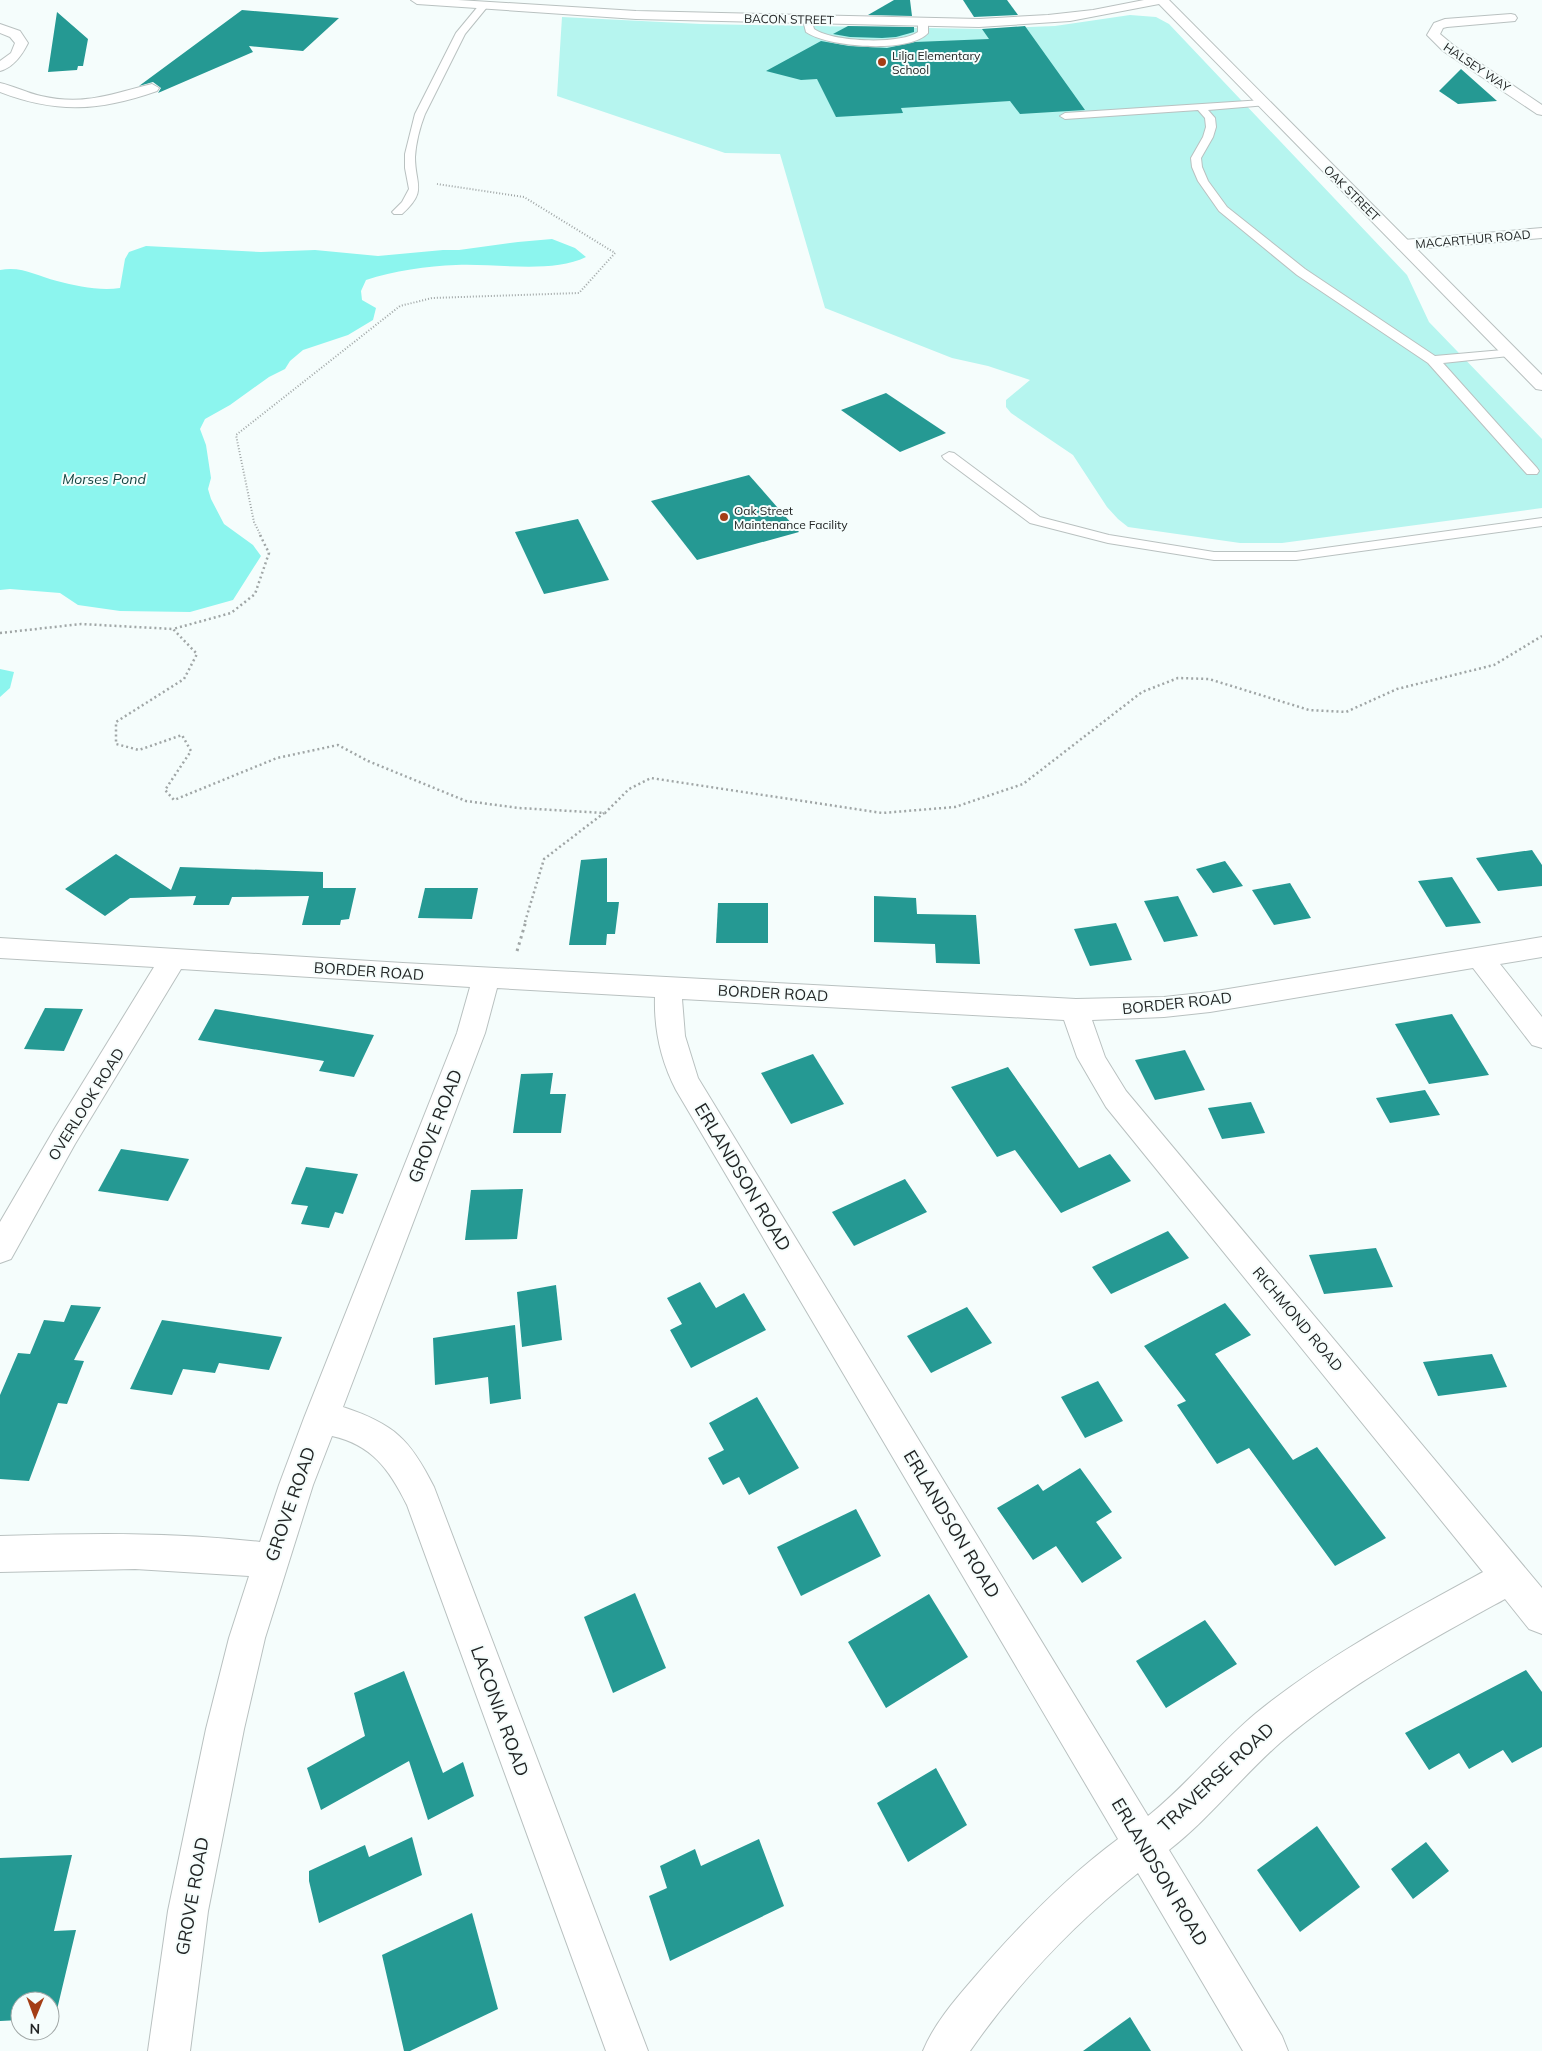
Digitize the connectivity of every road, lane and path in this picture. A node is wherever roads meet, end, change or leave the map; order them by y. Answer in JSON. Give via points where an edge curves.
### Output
{"nodes":[{"id":1,"x":417,"y":0,"type":"edge"},
{"id":2,"x":1161,"y":0,"type":"edge"},
{"id":3,"x":483,"y":6,"type":"junction"},
{"id":4,"x":1510,"y":18,"type":"dead end"},
{"id":5,"x":808,"y":20,"type":"junction"},
{"id":6,"x":923,"y":22,"type":"junction"},
{"id":7,"x":0,"y":28,"type":"edge"},
{"id":8,"x":0,"y":67,"type":"edge"},
{"id":9,"x":0,"y":87,"type":"edge"},
{"id":10,"x":152,"y":88,"type":"dead end"},
{"id":11,"x":1263,"y":102,"type":"junction"},
{"id":12,"x":1201,"y":107,"type":"junction"},
{"id":13,"x":1542,"y":111,"type":"edge"},
{"id":14,"x":1065,"y":116,"type":"dead end"},
{"id":15,"x":410,"y":168,"type":"junction"},
{"id":16,"x":398,"y":212,"type":"dead end"},
{"id":17,"x":1542,"y":233,"type":"edge"},
{"id":18,"x":1404,"y":245,"type":"junction"},
{"id":19,"x":1509,"y":352,"type":"junction"},
{"id":20,"x":1433,"y":360,"type":"junction"},
{"id":21,"x":1542,"y":386,"type":"edge"},
{"id":22,"x":950,"y":456,"type":"dead end"},
{"id":23,"x":1532,"y":471,"type":"dead end"},
{"id":24,"x":1542,"y":522,"type":"edge"},
{"id":25,"x":174,"y":629,"type":"junction"},
{"id":26,"x":0,"y":633,"type":"edge"},
{"id":27,"x":1542,"y":636,"type":"edge"},
{"id":28,"x":605,"y":813,"type":"junction"},
{"id":29,"x":1542,"y":947,"type":"edge"},
{"id":30,"x":0,"y":948,"type":"edge"},
{"id":31,"x":1480,"y":958,"type":"junction"},
{"id":32,"x":173,"y":959,"type":"junction"},
{"id":33,"x":497,"y":978,"type":"junction"},
{"id":34,"x":669,"y":987,"type":"junction"},
{"id":35,"x":1076,"y":1010,"type":"junction"},
{"id":36,"x":1542,"y":1037,"type":"edge"},
{"id":37,"x":0,"y":1250,"type":"edge"},
{"id":38,"x":321,"y":1418,"type":"junction"},
{"id":39,"x":0,"y":1554,"type":"edge"},
{"id":40,"x":270,"y":1561,"type":"junction"},
{"id":41,"x":1510,"y":1576,"type":"junction"},
{"id":42,"x":1542,"y":1616,"type":"edge"},
{"id":43,"x":1143,"y":1843,"type":"junction"},
{"id":44,"x":169,"y":2051,"type":"edge"},
{"id":45,"x":627,"y":2051,"type":"edge"},
{"id":46,"x":944,"y":2051,"type":"edge"},
{"id":47,"x":1267,"y":2051,"type":"edge"}],
"edges":[{"from":1,"to":3,"type":"street","name":"BACON STREET"},
{"from":2,"to":6,"type":"street","name":"BACON STREET","via":[[1048,20]]},
{"from":2,"to":11,"type":"street","name":"OAK STREET"},
{"from":3,"to":5,"type":"street","name":"BACON STREET"},
{"from":3,"to":15,"type":"lane","via":[[460,33],[420,114],[412,141]]},
{"from":4,"to":13,"type":"street","name":"HALSEY WAY","via":[[1445,23],[1438,26],[1433,35]]},
{"from":5,"to":6,"type":"street","name":"BACON STREET"},
{"from":5,"to":6,"type":"lane","via":[[808,30],[818,37],[886,41],[918,37],[923,33]]},
{"from":7,"to":8,"type":"street","via":[[15,34],[22,43],[16,55]]},
{"from":9,"to":10,"type":"street","via":[[34,100],[61,105],[105,101]]},
{"from":11,"to":12,"type":"lane"},
{"from":11,"to":18,"type":"street","name":"OAK STREET"},
{"from":12,"to":14,"type":"lane"},
{"from":12,"to":20,"type":"lane","via":[[1210,118],[1211,126],[1196,158],[1197,167],[1203,182],[1223,209],[1301,272]]},
{"from":15,"to":16,"type":"lane","via":[[414,189],[407,204]]},
{"from":15,"to":25,"type":"path","via":[[437,184],[524,197],[615,253],[579,293],[432,298],[400,306],[236,435],[254,522],[269,553],[255,594],[231,612]]},
{"from":17,"to":18,"type":"street","name":"MACARTHUR ROAD"},
{"from":18,"to":19,"type":"street","name":"OAK STREET"},
{"from":19,"to":20,"type":"lane"},
{"from":19,"to":21,"type":"street","name":"OAK STREET"},
{"from":20,"to":23,"type":"lane"},
{"from":22,"to":24,"type":"lane","via":[[1035,520],[1108,539],[1214,556],[1296,556]]},
{"from":25,"to":26,"type":"path","via":[[81,624]]},
{"from":25,"to":28,"type":"path","via":[[197,654],[189,671],[184,679],[116,722],[116,744],[139,750],[182,735],[191,751],[165,790],[174,800],[277,758],[338,745],[368,761],[466,801]]},
{"from":27,"to":28,"type":"path","via":[[1494,665],[1397,689],[1346,712],[1309,710],[1209,678],[1178,678],[1142,692],[1024,784],[955,807],[882,813],[651,778],[629,789]]},
{"from":28,"to":33,"type":"path","via":[[544,859]]},
{"from":29,"to":31,"type":"street","name":"BORDER ROAD"},
{"from":30,"to":32,"type":"street","name":"BORDER ROAD"},
{"from":31,"to":35,"type":"street","name":"BORDER ROAD","via":[[1164,1008]]},
{"from":31,"to":36,"type":"street"},
{"from":32,"to":33,"type":"street","name":"BORDER ROAD"},
{"from":32,"to":37,"type":"street","name":"OVERLOOK ROAD"},
{"from":33,"to":34,"type":"street","name":"BORDER ROAD"},
{"from":33,"to":38,"type":"street","name":"GROVE ROAD","via":[[471,1033]]},
{"from":34,"to":35,"type":"street","name":"BORDER ROAD"},
{"from":34,"to":43,"type":"street","name":"ERLANDSON ROAD","via":[[670,1036],[675,1058],[686,1082]]},
{"from":35,"to":41,"type":"street","name":"RICHMOND ROAD","via":[[1086,1049],[1116,1099]]},
{"from":38,"to":40,"type":"street","name":"GROVE ROAD"},
{"from":38,"to":45,"type":"street","name":"LACONIA ROAD","via":[[349,1423],[375,1436],[396,1452],[409,1472],[422,1499]]},
{"from":39,"to":40,"type":"street","via":[[162,1551]]},
{"from":40,"to":44,"type":"street","name":"GROVE ROAD","via":[[246,1638],[224,1729],[188,1911]]},
{"from":41,"to":42,"type":"street","name":"RICHMOND ROAD"},
{"from":41,"to":43,"type":"street","name":"TRAVERSE ROAD","via":[[1344,1670],[1268,1728],[1175,1819]]},
{"from":43,"to":46,"type":"street","name":"TRAVERSE ROAD","via":[[1074,1902],[1037,1939]]},
{"from":43,"to":47,"type":"street","name":"ERLANDSON ROAD"}]}
